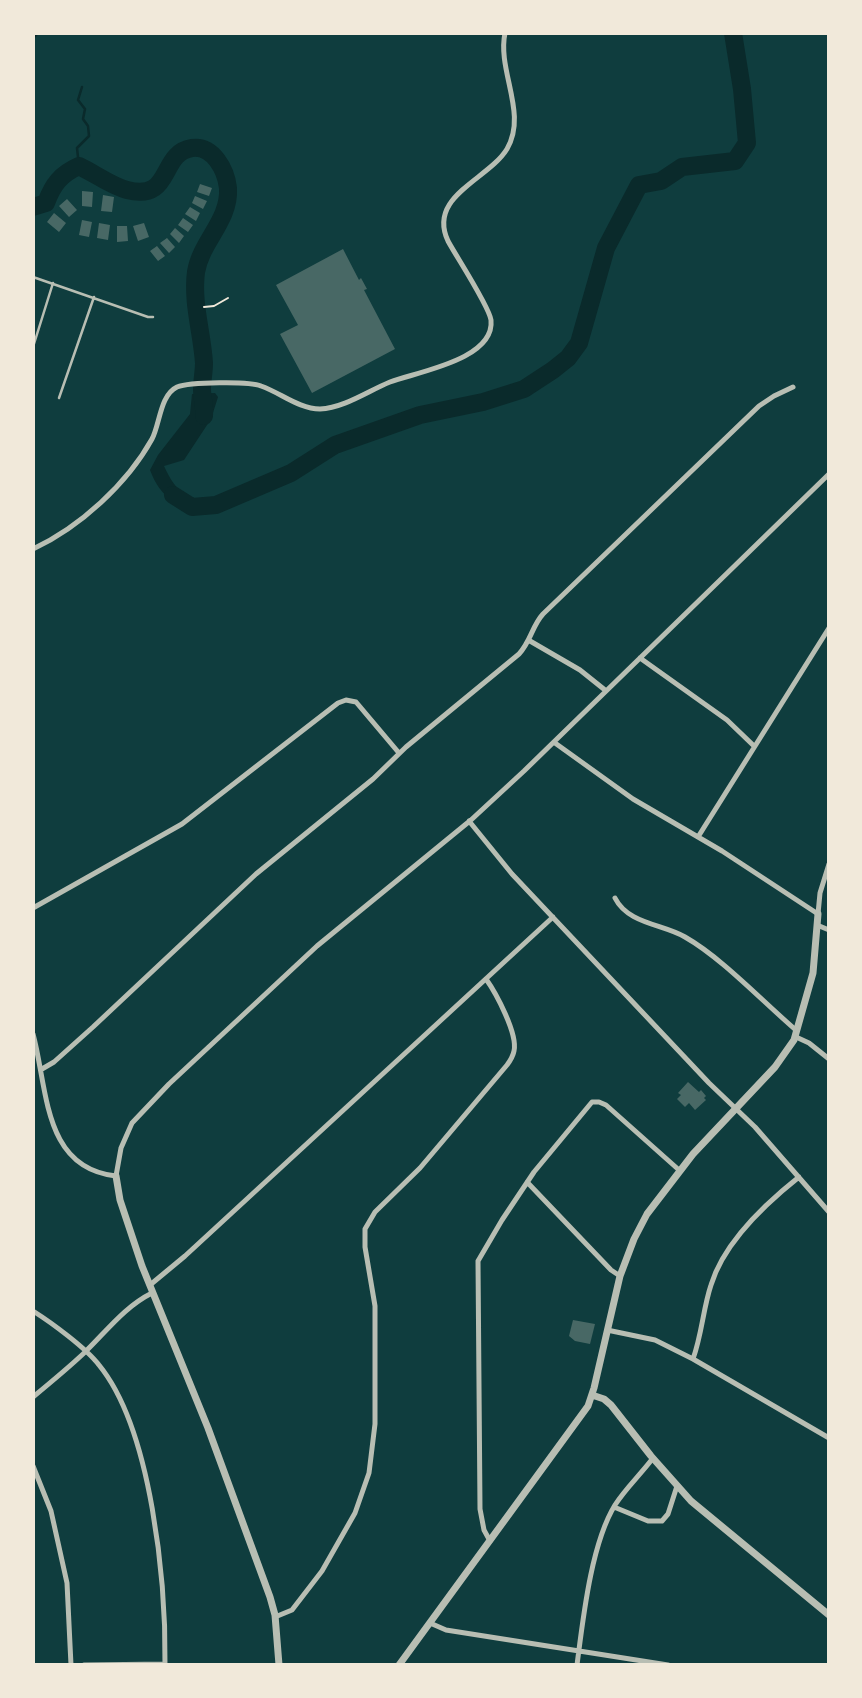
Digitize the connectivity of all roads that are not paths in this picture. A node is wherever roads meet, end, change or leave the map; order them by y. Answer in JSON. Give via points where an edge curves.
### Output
{"nodes":[{"id":1,"x":505,"y":33,"type":"edge"},
{"id":2,"x":33,"y":277,"type":"edge"},
{"id":3,"x":53,"y":283,"type":"junction"},
{"id":4,"x":93,"y":297,"type":"junction"},
{"id":5,"x":153,"y":317,"type":"dead end"},
{"id":6,"x":33,"y":347,"type":"edge"},
{"id":7,"x":793,"y":387,"type":"dead end"},
{"id":8,"x":59,"y":398,"type":"dead end"},
{"id":9,"x":829,"y":474,"type":"edge"},
{"id":10,"x":33,"y":549,"type":"edge"},
{"id":11,"x":829,"y":628,"type":"edge"},
{"id":12,"x":530,"y":641,"type":"junction"},
{"id":13,"x":640,"y":658,"type":"junction"},
{"id":14,"x":605,"y":691,"type":"junction"},
{"id":15,"x":555,"y":743,"type":"junction"},
{"id":16,"x":754,"y":746,"type":"junction"},
{"id":17,"x":399,"y":753,"type":"junction"},
{"id":18,"x":469,"y":821,"type":"junction"},
{"id":19,"x":698,"y":836,"type":"junction"},
{"id":20,"x":829,"y":864,"type":"edge"},
{"id":21,"x":615,"y":898,"type":"dead end"},
{"id":22,"x":33,"y":908,"type":"edge"},
{"id":23,"x":818,"y":914,"type":"junction"},
{"id":24,"x":553,"y":917,"type":"junction"},
{"id":25,"x":817,"y":925,"type":"junction"},
{"id":26,"x":829,"y":930,"type":"edge"},
{"id":27,"x":486,"y":979,"type":"junction"},
{"id":28,"x":33,"y":1034,"type":"edge"},
{"id":29,"x":797,"y":1034,"type":"junction"},
{"id":30,"x":829,"y":1059,"type":"edge"},
{"id":31,"x":42,"y":1069,"type":"junction"},
{"id":32,"x":735,"y":1107,"type":"junction"},
{"id":33,"x":679,"y":1170,"type":"junction"},
{"id":34,"x":116,"y":1176,"type":"junction"},
{"id":35,"x":799,"y":1177,"type":"junction"},
{"id":36,"x":527,"y":1182,"type":"junction"},
{"id":37,"x":829,"y":1212,"type":"edge"},
{"id":38,"x":620,"y":1276,"type":"junction"},
{"id":39,"x":151,"y":1289,"type":"junction"},
{"id":40,"x":33,"y":1311,"type":"edge"},
{"id":41,"x":607,"y":1330,"type":"junction"},
{"id":42,"x":85,"y":1352,"type":"junction"},
{"id":43,"x":693,"y":1359,"type":"junction"},
{"id":44,"x":592,"y":1395,"type":"junction"},
{"id":45,"x":33,"y":1397,"type":"edge"},
{"id":46,"x":829,"y":1438,"type":"edge"},
{"id":47,"x":653,"y":1458,"type":"junction"},
{"id":48,"x":33,"y":1466,"type":"edge"},
{"id":49,"x":677,"y":1486,"type":"junction"},
{"id":50,"x":614,"y":1507,"type":"junction"},
{"id":51,"x":490,"y":1541,"type":"junction"},
{"id":52,"x":829,"y":1615,"type":"edge"},
{"id":53,"x":275,"y":1617,"type":"junction"},
{"id":54,"x":430,"y":1623,"type":"junction"},
{"id":55,"x":579,"y":1649,"type":"junction"},
{"id":56,"x":165,"y":1664,"type":"edge"},
{"id":57,"x":71,"y":1665,"type":"edge"},
{"id":58,"x":84,"y":1665,"type":"edge"},
{"id":59,"x":279,"y":1665,"type":"edge"},
{"id":60,"x":399,"y":1665,"type":"edge"},
{"id":61,"x":577,"y":1665,"type":"edge"},
{"id":62,"x":668,"y":1665,"type":"edge"}],
"edges":[{"from":1,"to":10,"type":"street","via":[[514,111],[512,137],[498,160],[446,208],[443,228],[489,313],[490,331],[484,342],[451,363],[334,407],[309,407],[254,384],[175,388],[148,445],[100,503],[69,529]]},
{"from":2,"to":3,"type":"lane"},
{"from":3,"to":4,"type":"lane"},
{"from":3,"to":6,"type":"lane"},
{"from":4,"to":5,"type":"lane"},
{"from":4,"to":8,"type":"lane"},
{"from":7,"to":12,"type":"street","via":[[759,406],[543,614]]},
{"from":9,"to":13,"type":"street"},
{"from":11,"to":16,"type":"street"},
{"from":12,"to":14,"type":"street","via":[[580,670]]},
{"from":12,"to":17,"type":"street"},
{"from":13,"to":14,"type":"street"},
{"from":13,"to":16,"type":"street","via":[[727,720]]},
{"from":14,"to":15,"type":"street"},
{"from":15,"to":18,"type":"street"},
{"from":15,"to":19,"type":"street","via":[[633,799]]},
{"from":16,"to":19,"type":"street"},
{"from":17,"to":22,"type":"street","via":[[356,702],[338,703],[182,824]]},
{"from":17,"to":31,"type":"street","via":[[248,880],[93,1027]]},
{"from":18,"to":24,"type":"street"},
{"from":18,"to":34,"type":"street","via":[[317,946],[140,1113],[120,1153]]},
{"from":19,"to":23,"type":"street"},
{"from":20,"to":23,"type":"street"},
{"from":21,"to":29,"type":"street","via":[[634,916],[695,943]]},
{"from":23,"to":25,"type":"street"},
{"from":24,"to":27,"type":"street"},
{"from":24,"to":32,"type":"street"},
{"from":25,"to":26,"type":"street"},
{"from":25,"to":29,"type":"street","via":[[813,973]]},
{"from":27,"to":39,"type":"street"},
{"from":27,"to":53,"type":"street","via":[[499,1002],[514,1051],[507,1065],[420,1168],[375,1212],[365,1229],[375,1306],[371,1467],[334,1553],[295,1606]]},
{"from":28,"to":31,"type":"street"},
{"from":29,"to":30,"type":"street"},
{"from":29,"to":32,"type":"street","via":[[775,1067]]},
{"from":31,"to":34,"type":"street","via":[[65,1150],[82,1166]]},
{"from":32,"to":33,"type":"street"},
{"from":32,"to":35,"type":"street"},
{"from":33,"to":36,"type":"street","via":[[597,1101],[586,1107]]},
{"from":33,"to":38,"type":"street","via":[[638,1230]]},
{"from":34,"to":39,"type":"street"},
{"from":35,"to":37,"type":"street"},
{"from":35,"to":43,"type":"street","via":[[751,1219],[720,1265],[710,1286]]},
{"from":36,"to":38,"type":"street"},
{"from":36,"to":51,"type":"street","via":[[478,1261],[480,1509]]},
{"from":38,"to":41,"type":"street"},
{"from":39,"to":42,"type":"street"},
{"from":39,"to":53,"type":"street","via":[[208,1428]]},
{"from":40,"to":42,"type":"street"},
{"from":41,"to":43,"type":"street","via":[[655,1339]]},
{"from":41,"to":44,"type":"street"},
{"from":42,"to":45,"type":"street"},
{"from":42,"to":56,"type":"street","via":[[101,1366],[113,1387],[140,1454],[161,1568]]},
{"from":43,"to":46,"type":"street"},
{"from":44,"to":47,"type":"street","via":[[611,1405]]},
{"from":44,"to":51,"type":"street"},
{"from":47,"to":49,"type":"street"},
{"from":47,"to":50,"type":"street"},
{"from":48,"to":57,"type":"street","via":[[51,1511],[67,1583]]},
{"from":49,"to":50,"type":"street","via":[[662,1521],[648,1521]]},
{"from":49,"to":52,"type":"street"},
{"from":50,"to":55,"type":"street","via":[[591,1577]]},
{"from":51,"to":54,"type":"street"},
{"from":53,"to":59,"type":"street"},
{"from":54,"to":55,"type":"street","via":[[446,1630]]},
{"from":54,"to":60,"type":"street"},
{"from":55,"to":61,"type":"street"},
{"from":55,"to":62,"type":"street"},
{"from":56,"to":58,"type":"street"}]}
